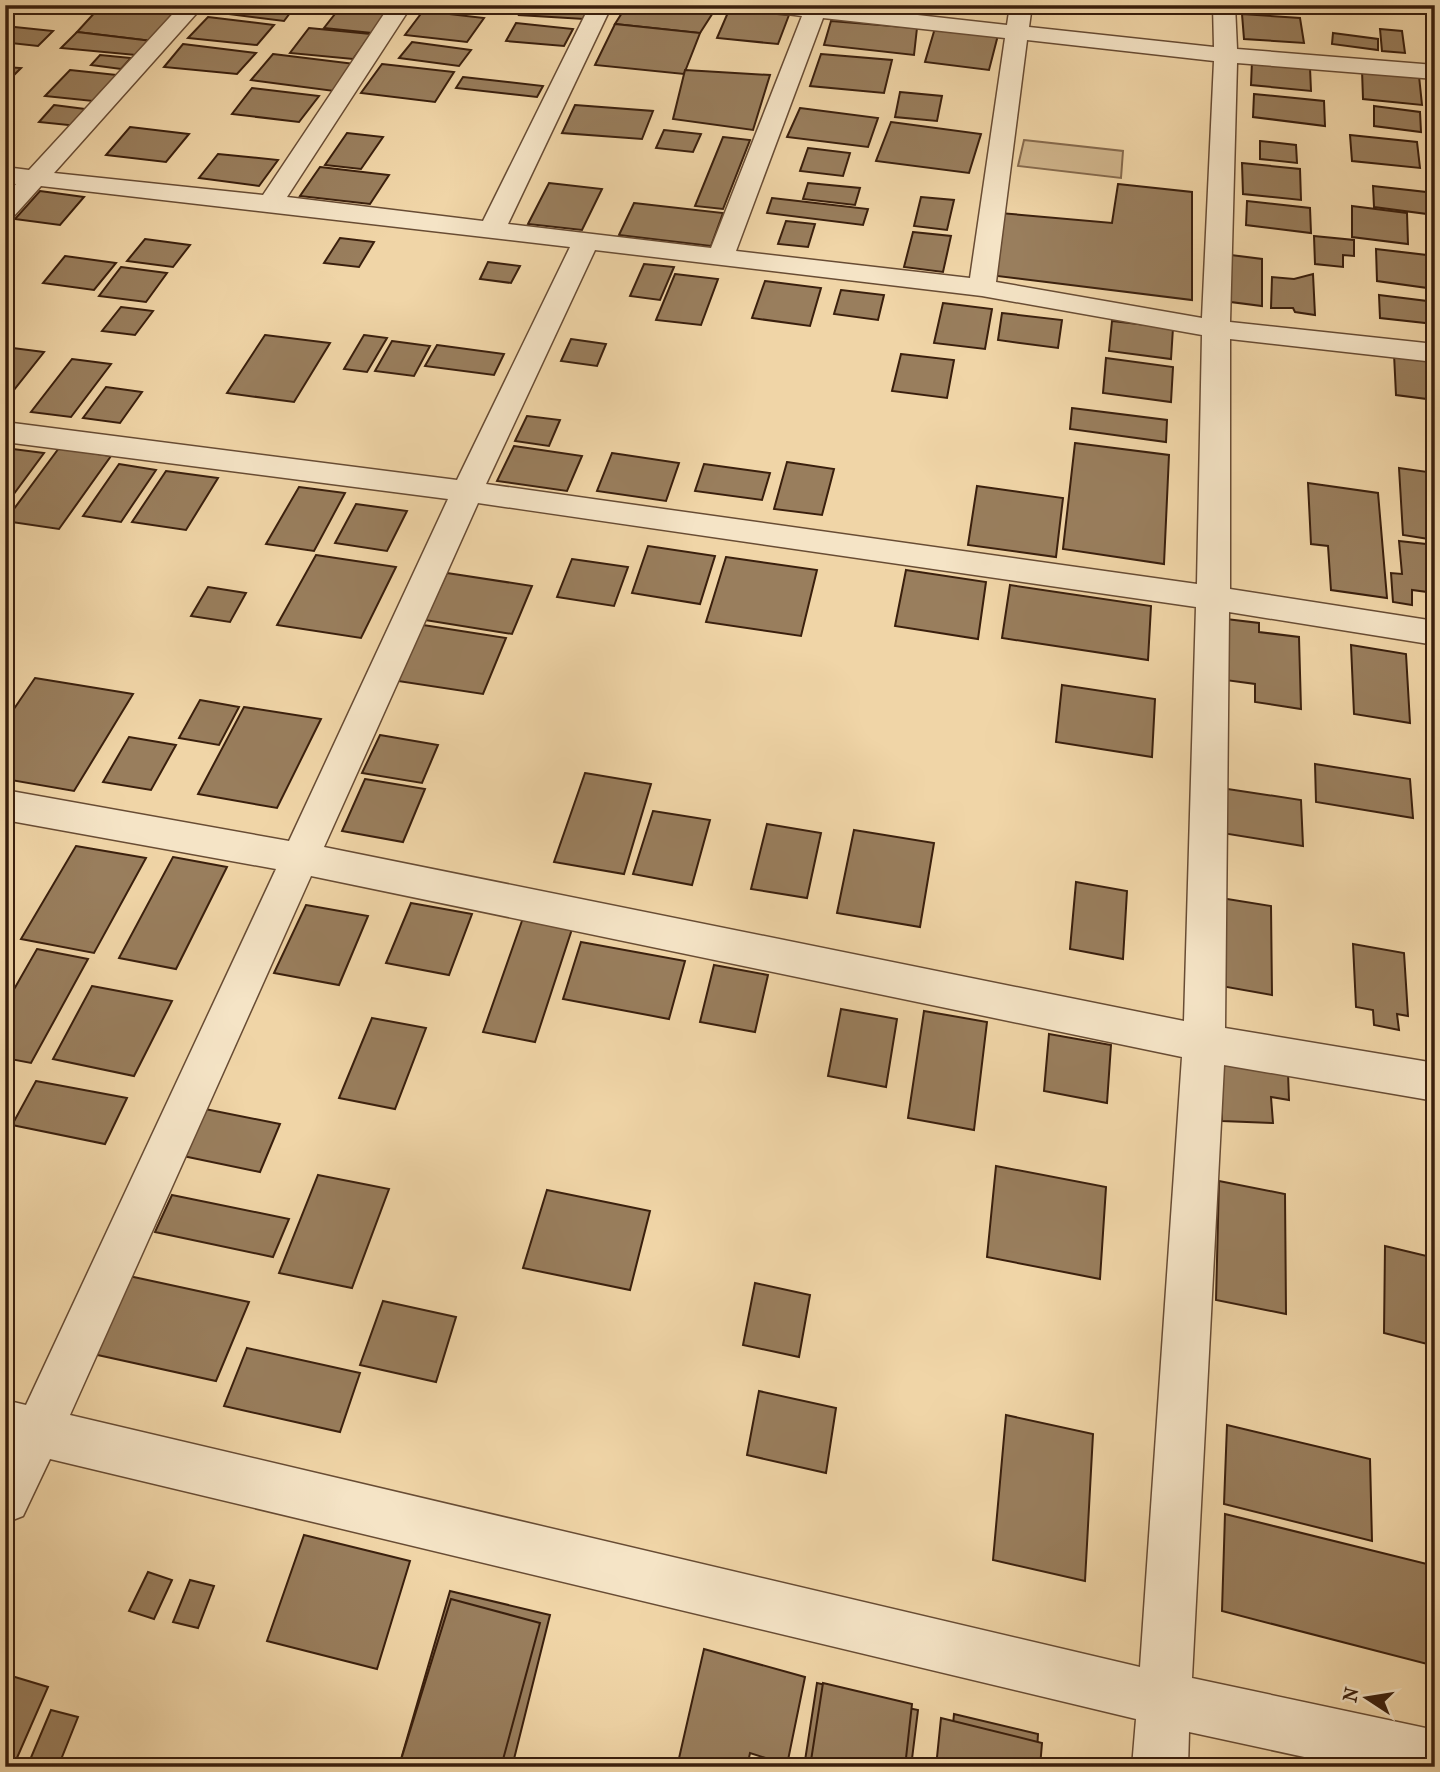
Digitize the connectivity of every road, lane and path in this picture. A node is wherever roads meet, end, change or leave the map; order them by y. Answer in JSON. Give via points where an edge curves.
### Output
{"nodes":[{"id":1,"x":193,"y":5,"type":"edge"},
{"id":2,"x":401,"y":5,"type":"edge"},
{"id":3,"x":601,"y":5,"type":"edge"},
{"id":4,"x":764,"y":5,"type":"edge"},
{"id":5,"x":1021,"y":5,"type":"edge"},
{"id":6,"x":1224,"y":5,"type":"edge"},
{"id":7,"x":816,"y":8,"type":"edge"},
{"id":8,"x":1017,"y":33,"type":"junction"},
{"id":9,"x":1226,"y":55,"type":"junction"},
{"id":10,"x":1435,"y":72,"type":"edge"},
{"id":11,"x":5,"y":175,"type":"edge"},
{"id":12,"x":36,"y":178,"type":"junction"},
{"id":13,"x":270,"y":203,"type":"junction"},
{"id":14,"x":5,"y":211,"type":"edge"},
{"id":15,"x":491,"y":231,"type":"junction"},
{"id":16,"x":585,"y":243,"type":"junction"},
{"id":17,"x":720,"y":258,"type":"junction"},
{"id":18,"x":982,"y":288,"type":"junction"},
{"id":19,"x":1216,"y":329,"type":"junction"},
{"id":20,"x":1435,"y":353,"type":"edge"},
{"id":21,"x":5,"y":432,"type":"edge"},
{"id":22,"x":468,"y":490,"type":"junction"},
{"id":23,"x":1213,"y":597,"type":"junction"},
{"id":24,"x":1435,"y":633,"type":"edge"},
{"id":25,"x":5,"y":805,"type":"edge"},
{"id":26,"x":301,"y":858,"type":"junction"},
{"id":27,"x":1204,"y":1043,"type":"junction"},
{"id":28,"x":1435,"y":1083,"type":"edge"},
{"id":29,"x":22,"y":1428,"type":"edge"},
{"id":30,"x":5,"y":1498,"type":"edge"},
{"id":31,"x":1163,"y":1699,"type":"junction"},
{"id":32,"x":1435,"y":1758,"type":"edge"},
{"id":33,"x":1160,"y":1767,"type":"edge"}],
"edges":[{"from":1,"to":12,"type":"street"},
{"from":2,"to":13,"type":"street"},
{"from":3,"to":15,"type":"street"},
{"from":4,"to":7,"type":"street"},
{"from":5,"to":8,"type":"street"},
{"from":6,"to":9,"type":"street"},
{"from":7,"to":8,"type":"street"},
{"from":7,"to":17,"type":"street"},
{"from":8,"to":9,"type":"street"},
{"from":8,"to":18,"type":"street"},
{"from":9,"to":10,"type":"street"},
{"from":9,"to":19,"type":"street"},
{"from":11,"to":12,"type":"street"},
{"from":12,"to":13,"type":"street"},
{"from":12,"to":14,"type":"street"},
{"from":13,"to":15,"type":"street"},
{"from":15,"to":16,"type":"street"},
{"from":16,"to":17,"type":"street"},
{"from":16,"to":22,"type":"street"},
{"from":17,"to":18,"type":"street"},
{"from":18,"to":19,"type":"street"},
{"from":19,"to":20,"type":"street"},
{"from":19,"to":23,"type":"street"},
{"from":21,"to":22,"type":"street"},
{"from":22,"to":23,"type":"street"},
{"from":22,"to":26,"type":"street"},
{"from":23,"to":24,"type":"street"},
{"from":23,"to":27,"type":"street"},
{"from":25,"to":26,"type":"street"},
{"from":26,"to":27,"type":"street"},
{"from":26,"to":29,"type":"street"},
{"from":27,"to":28,"type":"street"},
{"from":27,"to":31,"type":"street"},
{"from":29,"to":30,"type":"street"},
{"from":29,"to":31,"type":"street"},
{"from":31,"to":32,"type":"street"},
{"from":31,"to":33,"type":"street"}]}
